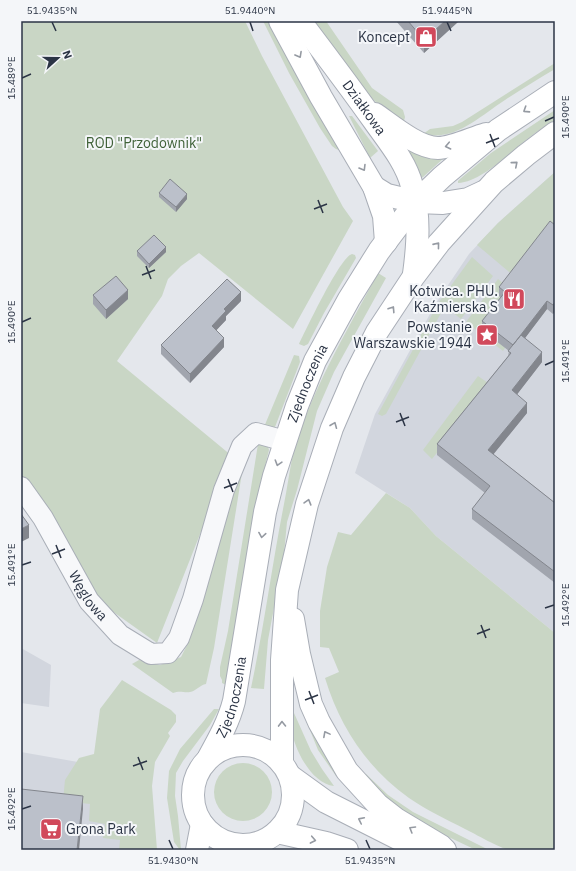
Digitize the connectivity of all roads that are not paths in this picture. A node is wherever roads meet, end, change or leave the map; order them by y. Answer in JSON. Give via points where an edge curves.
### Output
{"nodes":[{"id":1,"x":280,"y":21,"type":"edge"},
{"id":2,"x":300,"y":21,"type":"edge"},
{"id":3,"x":555,"y":92,"type":"edge"},
{"id":4,"x":362,"y":105,"type":"junction"},
{"id":5,"x":498,"y":130,"type":"junction"},
{"id":6,"x":555,"y":133,"type":"edge"},
{"id":7,"x":374,"y":187,"type":"junction"},
{"id":8,"x":487,"y":190,"type":"junction"},
{"id":9,"x":416,"y":202,"type":"junction"},
{"id":10,"x":386,"y":242,"type":"junction"},
{"id":11,"x":414,"y":276,"type":"junction"},
{"id":12,"x":285,"y":440,"type":"junction"},
{"id":13,"x":21,"y":487,"type":"edge"},
{"id":14,"x":287,"y":590,"type":"junction"},
{"id":15,"x":209,"y":757,"type":"junction"},
{"id":16,"x":286,"y":770,"type":"junction"},
{"id":17,"x":202,"y":824,"type":"junction"},
{"id":18,"x":265,"y":841,"type":"edge"},
{"id":19,"x":198,"y":850,"type":"edge"},
{"id":20,"x":347,"y":850,"type":"edge"},
{"id":21,"x":421,"y":850,"type":"edge"},
{"id":22,"x":445,"y":850,"type":"edge"}],
"edges":[{"from":1,"to":7,"type":"main road","name":"Działkowa","one_way":true},
{"from":2,"to":4,"type":"main road","name":"Działkowa"},
{"from":3,"to":5,"type":"main road","name":"Zjednoczenia","one_way":true},
{"from":5,"to":4,"type":"main road","one_way":true,"via":[[438,148],[409,137]]},
{"from":4,"to":9,"type":"main road","name":"Działkowa","via":[[406,168]]},
{"from":5,"to":9,"type":"main road","name":"Zjednoczenia"},
{"from":8,"to":6,"type":"main road","one_way":true},
{"from":7,"to":9,"type":"main road","via":[[387,195]]},
{"from":7,"to":10,"type":"main road","name":"Działkowa","via":[[384,216]]},
{"from":8,"to":9,"type":"main road","via":[[468,199],[443,203]]},
{"from":11,"to":8,"type":"main road","one_way":true,"via":[[438,243]]},
{"from":9,"to":10,"type":"main road","name":"Zjednoczenia"},
{"from":9,"to":11,"type":"main road","name":"Działkowa","via":[[418,239]]},
{"from":10,"to":12,"type":"main road","name":"Zjednoczenia","via":[[349,300],[315,361]]},
{"from":14,"to":11,"type":"main road","one_way":true,"via":[[307,504],[332,428],[377,332]]},
{"from":12,"to":13,"type":"street","name":"Węglowa","via":[[256,433],[242,446],[224,490],[193,599],[178,638],[168,653],[151,654],[120,635],[89,601],[43,518]]},
{"from":12,"to":15,"type":"main road","name":"Zjednoczenia","one_way":true,"via":[[266,512],[231,715]]},
{"from":16,"to":14,"type":"main road","one_way":true,"via":[[282,660]]},
{"from":22,"to":14,"type":"main road","one_way":true,"via":[[378,805],[338,758],[311,704]]},
{"from":15,"to":16,"type":"main road","via":[[223,748],[239,744],[255,746],[270,752]]},
{"from":15,"to":17,"type":"main road","via":[[200,769],[193,796]]},
{"from":16,"to":18,"type":"main road","via":[[294,798],[291,811],[285,822]]},
{"from":21,"to":16,"type":"main road","one_way":true,"via":[[332,805]]},
{"from":17,"to":18,"type":"main road","via":[[212,834],[230,843],[250,844]]},
{"from":17,"to":19,"type":"main road"},
{"from":18,"to":20,"type":"main road","one_way":true,"via":[[326,843]]}]}
